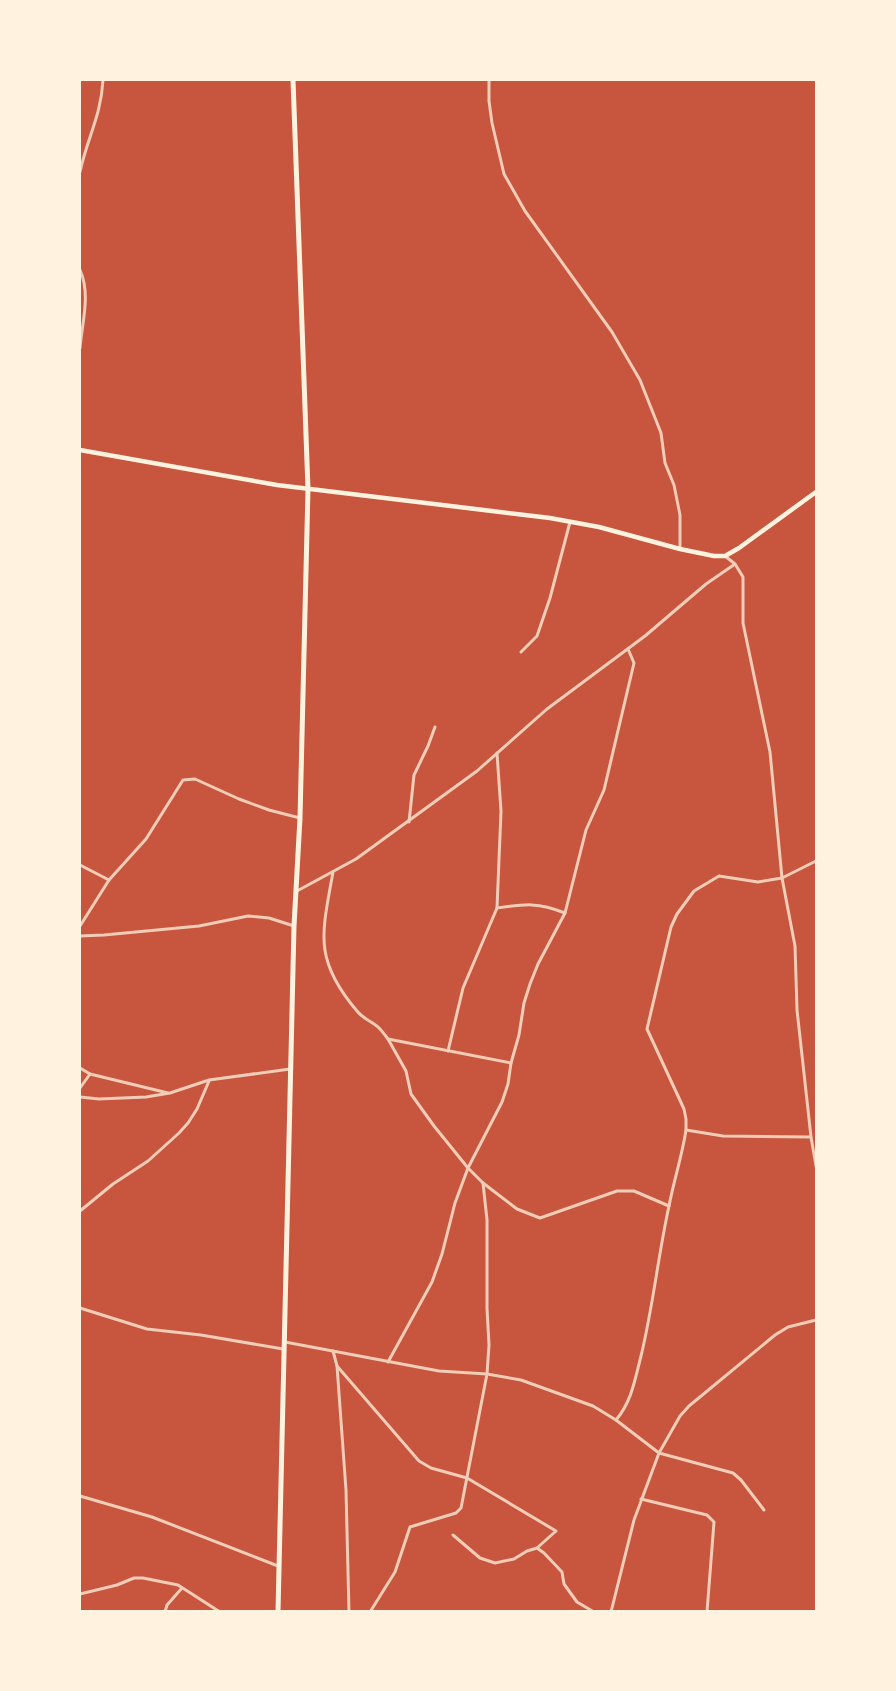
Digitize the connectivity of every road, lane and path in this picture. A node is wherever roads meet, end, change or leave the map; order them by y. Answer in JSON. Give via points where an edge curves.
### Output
{"nodes":[{"id":1,"x":103,"y":80,"type":"edge"},
{"id":2,"x":293,"y":80,"type":"edge"},
{"id":3,"x":489,"y":80,"type":"edge"},
{"id":4,"x":80,"y":172,"type":"edge"},
{"id":5,"x":80,"y":270,"type":"edge"},
{"id":6,"x":80,"y":348,"type":"edge"},
{"id":7,"x":80,"y":450,"type":"edge"},
{"id":8,"x":308,"y":489,"type":"junction"},
{"id":9,"x":816,"y":492,"type":"edge"},
{"id":10,"x":570,"y":522,"type":"junction"},
{"id":11,"x":680,"y":549,"type":"junction"},
{"id":12,"x":725,"y":556,"type":"junction"},
{"id":13,"x":735,"y":564,"type":"junction"},
{"id":14,"x":628,"y":649,"type":"junction"},
{"id":15,"x":521,"y":652,"type":"dead end"},
{"id":16,"x":435,"y":727,"type":"dead end"},
{"id":17,"x":497,"y":753,"type":"junction"},
{"id":18,"x":300,"y":818,"type":"junction"},
{"id":19,"x":409,"y":822,"type":"junction"},
{"id":20,"x":816,"y":861,"type":"edge"},
{"id":21,"x":80,"y":866,"type":"edge"},
{"id":22,"x":333,"y":872,"type":"junction"},
{"id":23,"x":782,"y":878,"type":"junction"},
{"id":24,"x":109,"y":880,"type":"junction"},
{"id":25,"x":296,"y":892,"type":"junction"},
{"id":26,"x":497,"y":908,"type":"junction"},
{"id":27,"x":565,"y":913,"type":"junction"},
{"id":28,"x":80,"y":926,"type":"edge"},
{"id":29,"x":294,"y":926,"type":"junction"},
{"id":30,"x":80,"y":936,"type":"edge"},
{"id":31,"x":387,"y":1039,"type":"junction"},
{"id":32,"x":448,"y":1051,"type":"junction"},
{"id":33,"x":511,"y":1063,"type":"junction"},
{"id":34,"x":80,"y":1068,"type":"edge"},
{"id":35,"x":291,"y":1069,"type":"junction"},
{"id":36,"x":90,"y":1074,"type":"junction"},
{"id":37,"x":209,"y":1080,"type":"junction"},
{"id":38,"x":80,"y":1088,"type":"edge"},
{"id":39,"x":170,"y":1094,"type":"junction"},
{"id":40,"x":80,"y":1097,"type":"edge"},
{"id":41,"x":686,"y":1130,"type":"junction"},
{"id":42,"x":811,"y":1137,"type":"junction"},
{"id":43,"x":816,"y":1166,"type":"edge"},
{"id":44,"x":468,"y":1167,"type":"junction"},
{"id":45,"x":483,"y":1183,"type":"junction"},
{"id":46,"x":669,"y":1206,"type":"junction"},
{"id":47,"x":80,"y":1211,"type":"edge"},
{"id":48,"x":80,"y":1308,"type":"edge"},
{"id":49,"x":816,"y":1320,"type":"edge"},
{"id":50,"x":285,"y":1342,"type":"junction"},
{"id":51,"x":285,"y":1349,"type":"junction"},
{"id":52,"x":333,"y":1351,"type":"junction"},
{"id":53,"x":388,"y":1362,"type":"junction"},
{"id":54,"x":337,"y":1366,"type":"junction"},
{"id":55,"x":487,"y":1374,"type":"junction"},
{"id":56,"x":616,"y":1420,"type":"junction"},
{"id":57,"x":659,"y":1453,"type":"junction"},
{"id":58,"x":467,"y":1478,"type":"junction"},
{"id":59,"x":80,"y":1497,"type":"edge"},
{"id":60,"x":641,"y":1499,"type":"junction"},
{"id":61,"x":764,"y":1510,"type":"dead end"},
{"id":62,"x":453,"y":1535,"type":"dead end"},
{"id":63,"x":537,"y":1548,"type":"junction"},
{"id":64,"x":279,"y":1566,"type":"junction"},
{"id":65,"x":182,"y":1588,"type":"junction"},
{"id":66,"x":80,"y":1594,"type":"edge"},
{"id":67,"x":165,"y":1611,"type":"edge"},
{"id":68,"x":220,"y":1611,"type":"edge"},
{"id":69,"x":278,"y":1611,"type":"edge"},
{"id":70,"x":349,"y":1611,"type":"edge"},
{"id":71,"x":370,"y":1611,"type":"edge"},
{"id":72,"x":594,"y":1611,"type":"edge"},
{"id":73,"x":611,"y":1611,"type":"edge"},
{"id":74,"x":707,"y":1611,"type":"edge"}],
"edges":[{"from":1,"to":4,"type":"street","via":[[98,119]]},
{"from":2,"to":8,"type":"main road"},
{"from":3,"to":11,"type":"street","via":[[492,123],[504,174],[525,211],[612,332],[640,380],[662,433],[665,463],[680,515]]},
{"from":5,"to":6,"type":"street","via":[[86,292]]},
{"from":7,"to":8,"type":"main road"},
{"from":8,"to":10,"type":"main road"},
{"from":8,"to":18,"type":"main road"},
{"from":9,"to":12,"type":"main road"},
{"from":10,"to":11,"type":"main road"},
{"from":10,"to":15,"type":"street","via":[[537,636]]},
{"from":11,"to":12,"type":"main road"},
{"from":12,"to":13,"type":"street"},
{"from":13,"to":14,"type":"street"},
{"from":13,"to":23,"type":"street","via":[[743,577],[743,623],[770,752]]},
{"from":14,"to":17,"type":"street","via":[[547,709]]},
{"from":14,"to":27,"type":"street","via":[[633,663],[610,769],[586,830]]},
{"from":16,"to":19,"type":"street","via":[[414,775]]},
{"from":17,"to":19,"type":"street"},
{"from":17,"to":26,"type":"street","via":[[501,811]]},
{"from":18,"to":24,"type":"street","via":[[238,799],[195,779],[183,780],[146,839]]},
{"from":18,"to":25,"type":"main road"},
{"from":19,"to":22,"type":"street"},
{"from":20,"to":23,"type":"street"},
{"from":21,"to":24,"type":"street"},
{"from":22,"to":25,"type":"street"},
{"from":22,"to":31,"type":"street","via":[[324,929],[327,963],[357,1011],[381,1029]]},
{"from":23,"to":41,"type":"street","via":[[758,882],[719,876],[694,891],[671,927],[647,1029],[684,1109]]},
{"from":23,"to":42,"type":"street","via":[[795,946],[797,1010]]},
{"from":24,"to":28,"type":"street"},
{"from":25,"to":29,"type":"main road"},
{"from":26,"to":27,"type":"street","via":[[544,904]]},
{"from":26,"to":32,"type":"street","via":[[463,988]]},
{"from":27,"to":33,"type":"street","via":[[530,984]]},
{"from":29,"to":30,"type":"street","via":[[248,916],[199,926]]},
{"from":29,"to":35,"type":"main road"},
{"from":31,"to":32,"type":"street"},
{"from":31,"to":44,"type":"street","via":[[406,1071],[411,1094]]},
{"from":32,"to":33,"type":"street"},
{"from":33,"to":44,"type":"street","via":[[502,1102]]},
{"from":34,"to":36,"type":"street"},
{"from":35,"to":37,"type":"street"},
{"from":35,"to":50,"type":"main road"},
{"from":36,"to":38,"type":"street"},
{"from":36,"to":39,"type":"street"},
{"from":37,"to":39,"type":"street"},
{"from":37,"to":47,"type":"street","via":[[184,1128],[148,1161]]},
{"from":39,"to":40,"type":"street","via":[[119,1099]]},
{"from":41,"to":42,"type":"street","via":[[723,1136]]},
{"from":41,"to":46,"type":"street"},
{"from":42,"to":43,"type":"street"},
{"from":44,"to":45,"type":"street"},
{"from":44,"to":53,"type":"street","via":[[432,1282]]},
{"from":45,"to":46,"type":"street","via":[[518,1209],[540,1218],[617,1191],[634,1191]]},
{"from":45,"to":55,"type":"street","via":[[487,1220]]},
{"from":46,"to":56,"type":"street","via":[[636,1379]]},
{"from":48,"to":51,"type":"street","via":[[147,1329]]},
{"from":49,"to":57,"type":"street","via":[[788,1327],[775,1335],[689,1406]]},
{"from":50,"to":51,"type":"main road"},
{"from":50,"to":52,"type":"street"},
{"from":51,"to":64,"type":"main road"},
{"from":52,"to":53,"type":"street"},
{"from":52,"to":54,"type":"street"},
{"from":53,"to":55,"type":"street"},
{"from":54,"to":58,"type":"street","via":[[419,1461]]},
{"from":54,"to":70,"type":"street"},
{"from":55,"to":56,"type":"street","via":[[547,1388],[607,1412]]},
{"from":55,"to":58,"type":"street"},
{"from":56,"to":57,"type":"street"},
{"from":57,"to":60,"type":"street"},
{"from":57,"to":61,"type":"street","via":[[733,1473]]},
{"from":58,"to":63,"type":"street","via":[[556,1531]]},
{"from":58,"to":71,"type":"street","via":[[459,1511],[410,1527],[395,1572]]},
{"from":59,"to":64,"type":"street","via":[[152,1517]]},
{"from":60,"to":73,"type":"street"},
{"from":60,"to":74,"type":"street","via":[[712,1518],[715,1528]]},
{"from":62,"to":63,"type":"street","via":[[480,1558],[495,1563]]},
{"from":63,"to":72,"type":"street","via":[[562,1572],[564,1584],[577,1602]]},
{"from":64,"to":69,"type":"main road"},
{"from":65,"to":66,"type":"street","via":[[134,1578]]},
{"from":65,"to":67,"type":"street"},
{"from":65,"to":68,"type":"street"}]}
